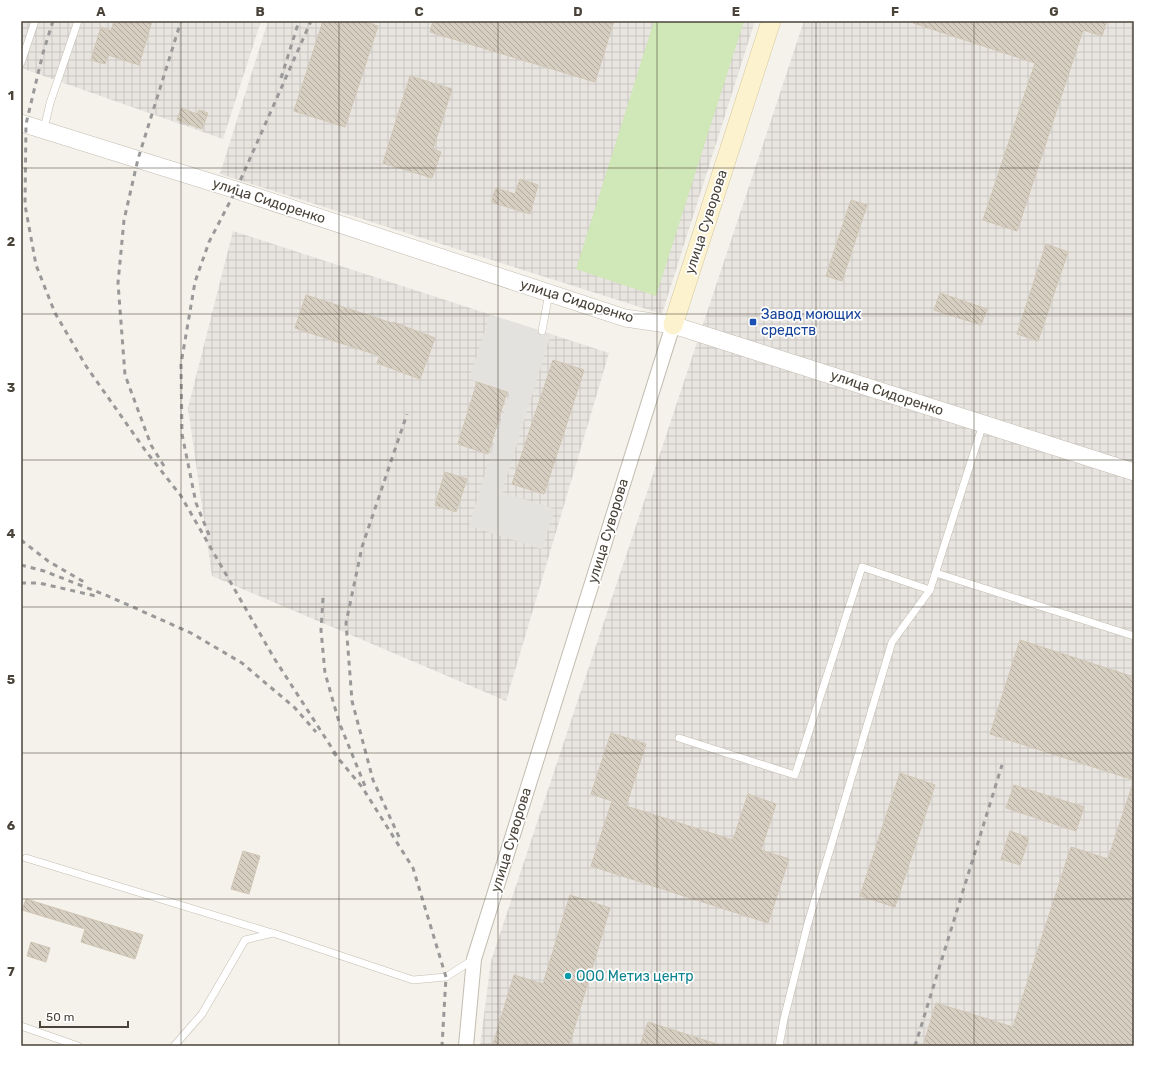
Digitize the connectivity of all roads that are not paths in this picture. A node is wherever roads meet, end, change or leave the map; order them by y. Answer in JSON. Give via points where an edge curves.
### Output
{"nodes":[{"id":1,"x":35,"y":21,"type":"edge"},
{"id":2,"x":78,"y":21,"type":"edge"},
{"id":3,"x":771,"y":21,"type":"edge"},
{"id":4,"x":21,"y":63,"type":"edge"},
{"id":5,"x":21,"y":123,"type":"edge"},
{"id":6,"x":44,"y":129,"type":"junction"},
{"id":7,"x":549,"y":293,"type":"junction"},
{"id":8,"x":673,"y":325,"type":"junction"},
{"id":9,"x":542,"y":331,"type":"dead end"},
{"id":10,"x":983,"y":424,"type":"junction"},
{"id":11,"x":1134,"y":472,"type":"edge"},
{"id":12,"x":936,"y":573,"type":"junction"},
{"id":13,"x":930,"y":590,"type":"junction"},
{"id":14,"x":1134,"y":636,"type":"edge"},
{"id":15,"x":679,"y":738,"type":"dead end"},
{"id":16,"x":26,"y":858,"type":"dead end"},
{"id":17,"x":273,"y":933,"type":"junction"},
{"id":18,"x":474,"y":959,"type":"junction"},
{"id":19,"x":21,"y":1026,"type":"edge"},
{"id":20,"x":78,"y":1046,"type":"edge"},
{"id":21,"x":174,"y":1046,"type":"edge"},
{"id":22,"x":466,"y":1046,"type":"edge"},
{"id":23,"x":780,"y":1046,"type":"edge"}],
"edges":[{"from":1,"to":4,"type":"lane"},
{"from":2,"to":6,"type":"lane","via":[[50,103]]},
{"from":3,"to":8,"type":"main road","name":"улица Суворова"},
{"from":5,"to":6,"type":"street","name":"улица Сидоренко"},
{"from":6,"to":7,"type":"street","name":"улица Сидоренко"},
{"from":7,"to":8,"type":"street","name":"улица Сидоренко","via":[[625,318]]},
{"from":7,"to":9,"type":"lane"},
{"from":8,"to":10,"type":"street","name":"улица Сидоренко"},
{"from":8,"to":18,"type":"street","name":"улица Суворова"},
{"from":10,"to":11,"type":"street","name":"улица Сидоренко"},
{"from":10,"to":12,"type":"lane"},
{"from":12,"to":13,"type":"lane"},
{"from":12,"to":14,"type":"lane"},
{"from":13,"to":15,"type":"lane","via":[[862,567],[795,775]]},
{"from":13,"to":23,"type":"lane","via":[[892,642],[808,923],[784,1019]]},
{"from":16,"to":17,"type":"lane"},
{"from":17,"to":18,"type":"lane","via":[[413,980],[446,977]]},
{"from":17,"to":21,"type":"lane","via":[[246,940],[202,1014]]},
{"from":18,"to":22,"type":"street","name":"улица Суворова"},
{"from":19,"to":20,"type":"lane"}]}
